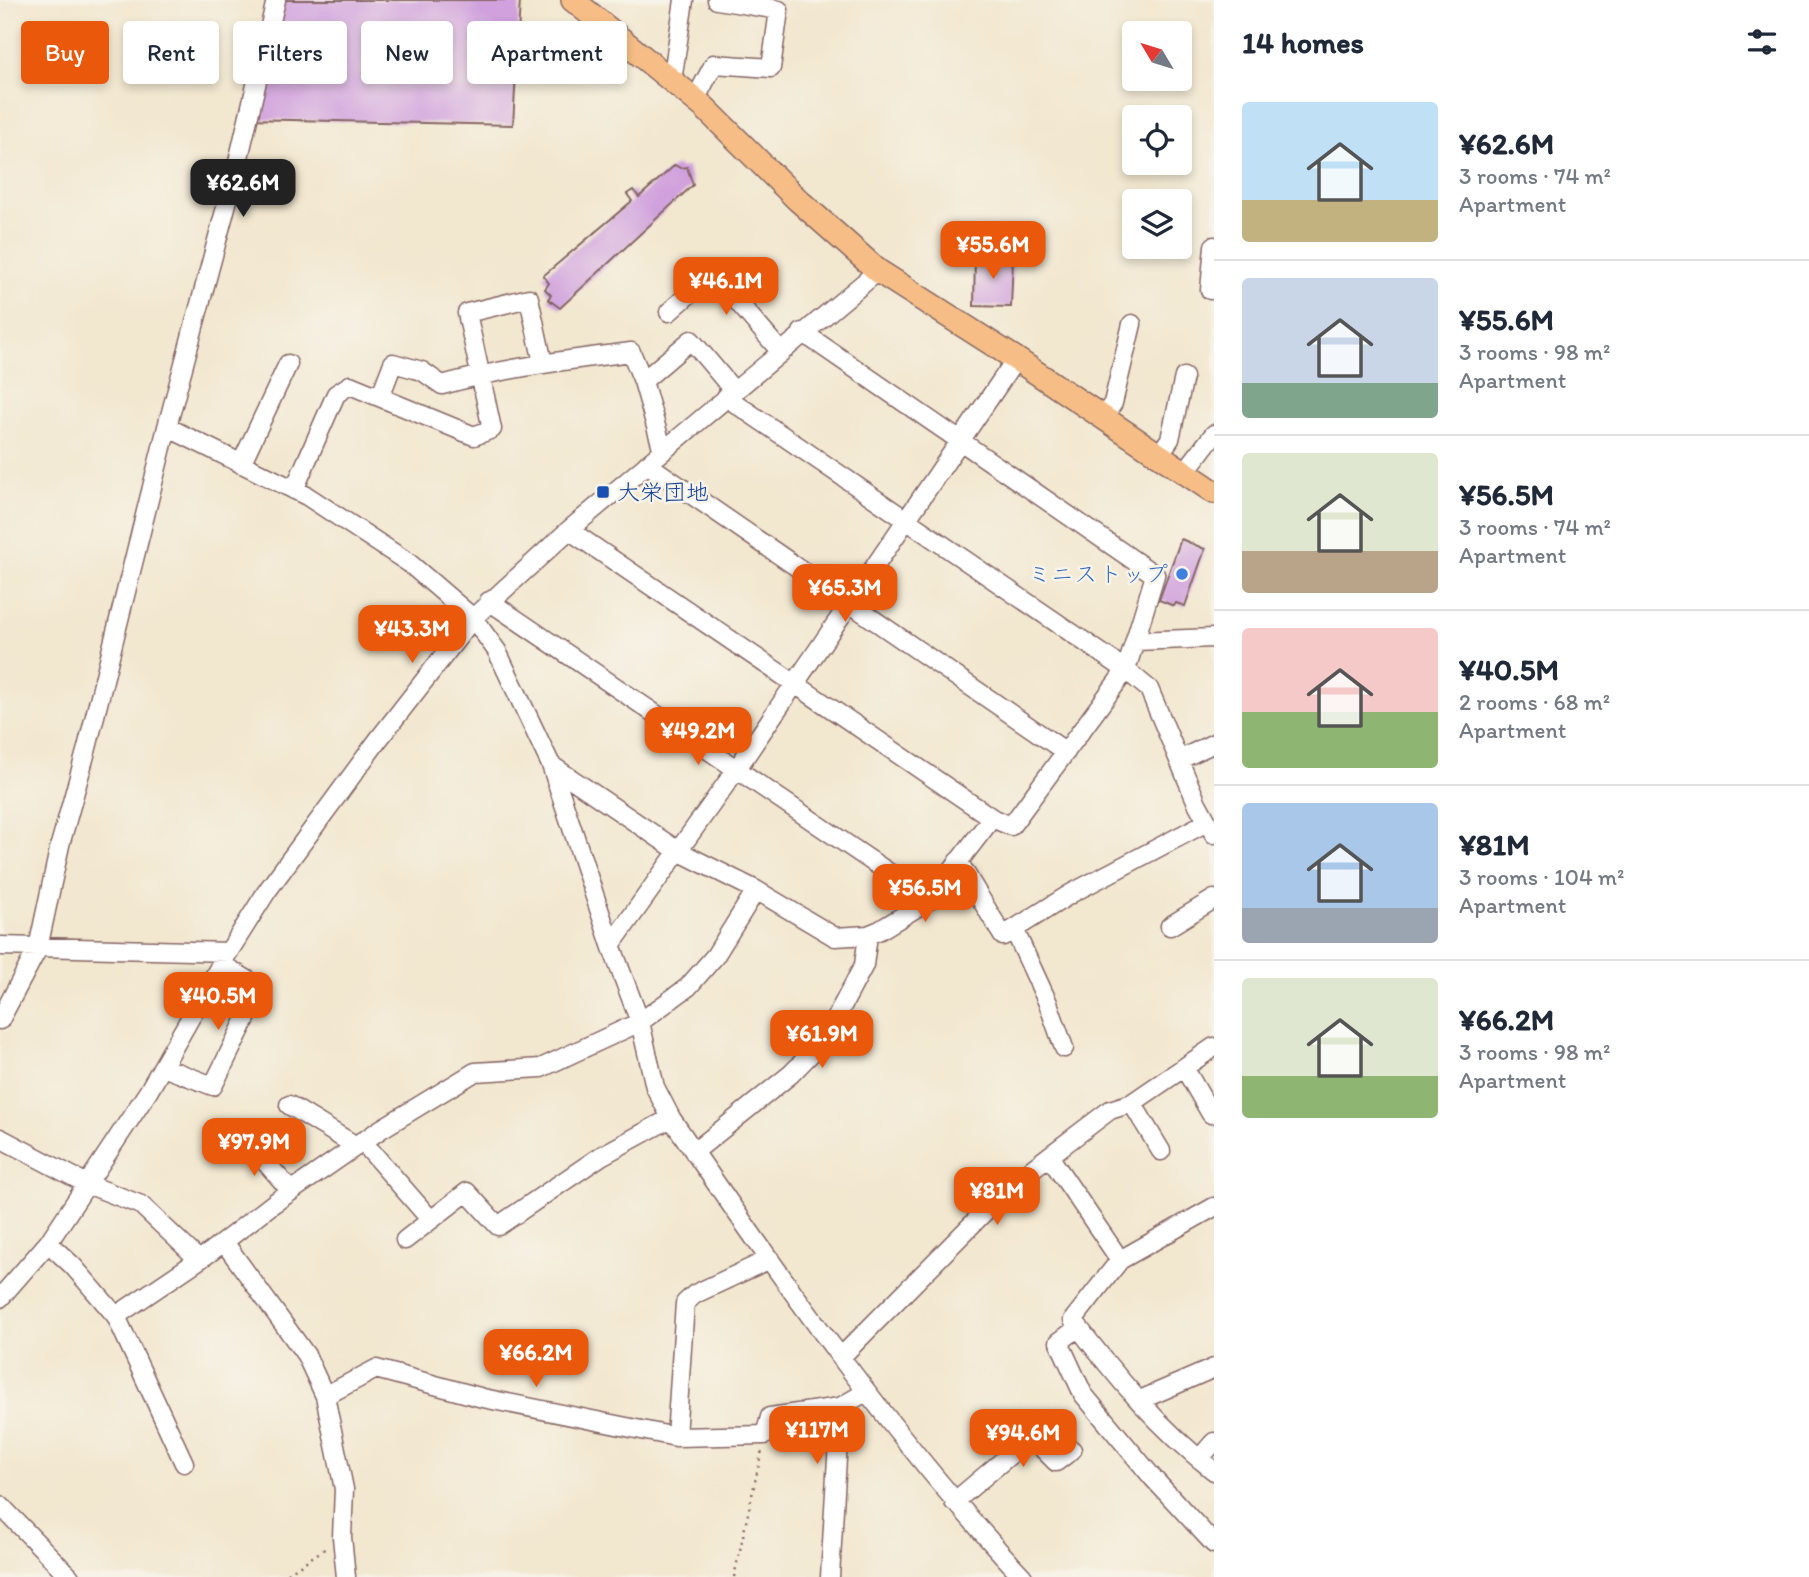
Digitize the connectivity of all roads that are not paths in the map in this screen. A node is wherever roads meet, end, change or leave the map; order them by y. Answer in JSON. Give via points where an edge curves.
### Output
{"nodes":[{"id":1,"x":276,"y":0,"type":"edge"},
{"id":2,"x":573,"y":0,"type":"edge"},
{"id":3,"x":684,"y":0,"type":"edge"},
{"id":4,"x":717,"y":0,"type":"edge"},
{"id":5,"x":672,"y":81,"type":"junction"},
{"id":6,"x":695,"y":100,"type":"junction"},
{"id":7,"x":1214,"y":246,"type":"edge"},
{"id":8,"x":878,"y":271,"type":"junction"},
{"id":9,"x":1210,"y":290,"type":"dead end"},
{"id":10,"x":669,"y":312,"type":"dead end"},
{"id":11,"x":1132,"y":324,"type":"dead end"},
{"id":12,"x":802,"y":332,"type":"junction"},
{"id":13,"x":780,"y":351,"type":"junction"},
{"id":14,"x":1016,"y":359,"type":"junction"},
{"id":15,"x":542,"y":363,"type":"junction"},
{"id":16,"x":288,"y":364,"type":"dead end"},
{"id":17,"x":481,"y":374,"type":"junction"},
{"id":18,"x":1184,"y":377,"type":"dead end"},
{"id":19,"x":643,"y":381,"type":"junction"},
{"id":20,"x":730,"y":394,"type":"junction"},
{"id":21,"x":380,"y":397,"type":"junction"},
{"id":22,"x":1103,"y":418,"type":"junction"},
{"id":23,"x":167,"y":428,"type":"junction"},
{"id":24,"x":1214,"y":434,"type":"edge"},
{"id":25,"x":960,"y":441,"type":"junction"},
{"id":26,"x":663,"y":450,"type":"junction"},
{"id":27,"x":1159,"y":455,"type":"junction"},
{"id":28,"x":241,"y":464,"type":"junction"},
{"id":29,"x":646,"y":464,"type":"junction"},
{"id":30,"x":1185,"y":472,"type":"junction"},
{"id":31,"x":294,"y":490,"type":"junction"},
{"id":32,"x":1214,"y":492,"type":"edge"},
{"id":33,"x":905,"y":521,"type":"junction"},
{"id":34,"x":569,"y":530,"type":"junction"},
{"id":35,"x":489,"y":601,"type":"junction"},
{"id":36,"x":849,"y":604,"type":"junction"},
{"id":37,"x":473,"y":618,"type":"junction"},
{"id":38,"x":1214,"y":638,"type":"edge"},
{"id":39,"x":1135,"y":641,"type":"junction"},
{"id":40,"x":1126,"y":670,"type":"junction"},
{"id":41,"x":794,"y":684,"type":"junction"},
{"id":42,"x":1214,"y":743,"type":"edge"},
{"id":43,"x":1066,"y":752,"type":"junction"},
{"id":44,"x":1179,"y":760,"type":"junction"},
{"id":45,"x":551,"y":765,"type":"junction"},
{"id":46,"x":736,"y":770,"type":"junction"},
{"id":47,"x":992,"y":818,"type":"junction"},
{"id":48,"x":1211,"y":828,"type":"edge"},
{"id":49,"x":678,"y":851,"type":"junction"},
{"id":50,"x":958,"y":861,"type":"junction"},
{"id":51,"x":756,"y":890,"type":"junction"},
{"id":52,"x":1214,"y":899,"type":"edge"},
{"id":53,"x":929,"y":900,"type":"junction"},
{"id":54,"x":1170,"y":926,"type":"dead end"},
{"id":55,"x":1014,"y":929,"type":"junction"},
{"id":56,"x":868,"y":934,"type":"junction"},
{"id":57,"x":611,"y":945,"type":"junction"},
{"id":58,"x":0,"y":946,"type":"edge"},
{"id":59,"x":38,"y":948,"type":"junction"},
{"id":60,"x":225,"y":958,"type":"junction"},
{"id":61,"x":0,"y":1020,"type":"edge"},
{"id":62,"x":640,"y":1022,"type":"junction"},
{"id":63,"x":1214,"y":1047,"type":"edge"},
{"id":64,"x":1064,"y":1048,"type":"dead end"},
{"id":65,"x":163,"y":1067,"type":"junction"},
{"id":66,"x":1185,"y":1069,"type":"junction"},
{"id":67,"x":1132,"y":1103,"type":"junction"},
{"id":68,"x":289,"y":1105,"type":"dead end"},
{"id":69,"x":1211,"y":1114,"type":"dead end"},
{"id":70,"x":671,"y":1118,"type":"junction"},
{"id":71,"x":0,"y":1138,"type":"edge"},
{"id":72,"x":246,"y":1140,"type":"dead end"},
{"id":73,"x":359,"y":1144,"type":"junction"},
{"id":74,"x":1161,"y":1151,"type":"dead end"},
{"id":75,"x":694,"y":1152,"type":"junction"},
{"id":76,"x":1049,"y":1156,"type":"junction"},
{"id":77,"x":87,"y":1184,"type":"junction"},
{"id":78,"x":291,"y":1191,"type":"junction"},
{"id":79,"x":1211,"y":1215,"type":"edge"},
{"id":80,"x":430,"y":1219,"type":"junction"},
{"id":81,"x":405,"y":1240,"type":"dead end"},
{"id":82,"x":224,"y":1242,"type":"junction"},
{"id":83,"x":48,"y":1243,"type":"junction"},
{"id":84,"x":198,"y":1259,"type":"junction"},
{"id":85,"x":770,"y":1259,"type":"junction"},
{"id":86,"x":1120,"y":1260,"type":"junction"},
{"id":87,"x":0,"y":1298,"type":"edge"},
{"id":88,"x":116,"y":1316,"type":"junction"},
{"id":89,"x":1079,"y":1328,"type":"junction"},
{"id":90,"x":841,"y":1357,"type":"junction"},
{"id":91,"x":1214,"y":1368,"type":"edge"},
{"id":92,"x":866,"y":1392,"type":"junction"},
{"id":93,"x":325,"y":1396,"type":"junction"},
{"id":94,"x":1141,"y":1403,"type":"junction"},
{"id":95,"x":840,"y":1407,"type":"junction"},
{"id":96,"x":676,"y":1437,"type":"junction"},
{"id":97,"x":1214,"y":1443,"type":"edge"},
{"id":98,"x":1072,"y":1451,"type":"dead end"},
{"id":99,"x":1199,"y":1459,"type":"junction"},
{"id":100,"x":184,"y":1463,"type":"dead end"},
{"id":101,"x":1214,"y":1471,"type":"edge"},
{"id":102,"x":954,"y":1502,"type":"junction"},
{"id":103,"x":0,"y":1505,"type":"edge"},
{"id":104,"x":1214,"y":1544,"type":"edge"},
{"id":105,"x":69,"y":1577,"type":"edge"},
{"id":106,"x":346,"y":1577,"type":"edge"},
{"id":107,"x":830,"y":1577,"type":"edge"},
{"id":108,"x":1023,"y":1577,"type":"edge"}],
"edges":[{"from":1,"to":23,"type":"street"},
{"from":2,"to":5,"type":"main road"},
{"from":3,"to":5,"type":"street"},
{"from":4,"to":6,"type":"street","via":[[779,10],[771,68],[714,64]]},
{"from":5,"to":6,"type":"main road"},
{"from":6,"to":8,"type":"main road"},
{"from":7,"to":9,"type":"street"},
{"from":8,"to":12,"type":"street"},
{"from":8,"to":14,"type":"main road"},
{"from":10,"to":13,"type":"street","via":[[713,272]]},
{"from":11,"to":22,"type":"street","via":[[1113,403]]},
{"from":12,"to":13,"type":"street"},
{"from":12,"to":25,"type":"street"},
{"from":13,"to":20,"type":"street"},
{"from":14,"to":22,"type":"main road"},
{"from":14,"to":25,"type":"street"},
{"from":15,"to":17,"type":"street"},
{"from":15,"to":17,"type":"street","via":[[528,298],[467,313]]},
{"from":15,"to":19,"type":"street","via":[[631,352]]},
{"from":16,"to":28,"type":"street"},
{"from":17,"to":21,"type":"street","via":[[442,385],[422,371],[393,363]]},
{"from":17,"to":21,"type":"street","via":[[492,429],[474,436]]},
{"from":18,"to":27,"type":"street","via":[[1170,439]]},
{"from":19,"to":20,"type":"street","via":[[691,340]]},
{"from":19,"to":26,"type":"street"},
{"from":20,"to":26,"type":"street"},
{"from":20,"to":33,"type":"street"},
{"from":21,"to":31,"type":"street","via":[[350,385],[336,394]]},
{"from":22,"to":27,"type":"main road"},
{"from":23,"to":28,"type":"street"},
{"from":23,"to":59,"type":"street"},
{"from":24,"to":30,"type":"street"},
{"from":25,"to":33,"type":"street"},
{"from":25,"to":39,"type":"street","via":[[1155,575]]},
{"from":26,"to":29,"type":"street"},
{"from":27,"to":30,"type":"main road"},
{"from":28,"to":31,"type":"street"},
{"from":29,"to":34,"type":"street"},
{"from":29,"to":36,"type":"street"},
{"from":30,"to":32,"type":"main road"},
{"from":31,"to":37,"type":"street","via":[[409,563]]},
{"from":33,"to":36,"type":"street"},
{"from":33,"to":40,"type":"street"},
{"from":34,"to":35,"type":"street"},
{"from":34,"to":41,"type":"street"},
{"from":35,"to":37,"type":"street"},
{"from":35,"to":46,"type":"street"},
{"from":36,"to":41,"type":"street"},
{"from":36,"to":43,"type":"street"},
{"from":37,"to":45,"type":"street","via":[[497,651]]},
{"from":37,"to":60,"type":"street","via":[[275,880]]},
{"from":38,"to":39,"type":"street"},
{"from":39,"to":40,"type":"street"},
{"from":40,"to":43,"type":"street"},
{"from":40,"to":44,"type":"street","via":[[1149,690]]},
{"from":41,"to":46,"type":"street"},
{"from":41,"to":47,"type":"street"},
{"from":42,"to":44,"type":"street"},
{"from":43,"to":47,"type":"street","via":[[1011,826]]},
{"from":44,"to":48,"type":"street"},
{"from":45,"to":49,"type":"street"},
{"from":45,"to":57,"type":"street"},
{"from":46,"to":49,"type":"street"},
{"from":46,"to":53,"type":"street"},
{"from":47,"to":50,"type":"street"},
{"from":48,"to":55,"type":"street","via":[[1072,893]]},
{"from":49,"to":51,"type":"street"},
{"from":49,"to":57,"type":"street"},
{"from":50,"to":53,"type":"street"},
{"from":50,"to":55,"type":"street","via":[[1003,936]]},
{"from":51,"to":56,"type":"street","via":[[835,937]]},
{"from":51,"to":62,"type":"street","via":[[715,956],[688,987]]},
{"from":52,"to":54,"type":"street"},
{"from":53,"to":56,"type":"street"},
{"from":55,"to":64,"type":"street"},
{"from":56,"to":75,"type":"street","via":[[864,965],[824,1040],[791,1074]]},
{"from":57,"to":62,"type":"street"},
{"from":58,"to":59,"type":"street"},
{"from":59,"to":60,"type":"street"},
{"from":59,"to":61,"type":"street"},
{"from":60,"to":65,"type":"street"},
{"from":60,"to":65,"type":"street","via":[[261,988],[213,1086]]},
{"from":62,"to":70,"type":"street","via":[[656,1087]]},
{"from":62,"to":73,"type":"street","via":[[541,1068],[475,1072]]},
{"from":63,"to":66,"type":"street"},
{"from":65,"to":77,"type":"street"},
{"from":66,"to":67,"type":"street"},
{"from":66,"to":69,"type":"street"},
{"from":67,"to":74,"type":"street"},
{"from":67,"to":76,"type":"street","via":[[1110,1110]]},
{"from":68,"to":73,"type":"street"},
{"from":70,"to":75,"type":"street"},
{"from":70,"to":80,"type":"street","via":[[601,1156],[498,1226],[467,1192]]},
{"from":71,"to":77,"type":"street"},
{"from":72,"to":78,"type":"street"},
{"from":73,"to":78,"type":"street"},
{"from":73,"to":80,"type":"street"},
{"from":75,"to":85,"type":"street"},
{"from":76,"to":86,"type":"street"},
{"from":76,"to":90,"type":"street","via":[[1011,1185]]},
{"from":77,"to":83,"type":"street"},
{"from":77,"to":84,"type":"street","via":[[141,1205]]},
{"from":78,"to":82,"type":"street"},
{"from":79,"to":86,"type":"street"},
{"from":80,"to":81,"type":"street"},
{"from":82,"to":84,"type":"street"},
{"from":82,"to":93,"type":"street","via":[[306,1355]]},
{"from":83,"to":87,"type":"street"},
{"from":83,"to":88,"type":"street"},
{"from":84,"to":88,"type":"street"},
{"from":85,"to":90,"type":"street"},
{"from":85,"to":96,"type":"street","via":[[685,1303]]},
{"from":86,"to":89,"type":"street","via":[[1073,1320]]},
{"from":88,"to":100,"type":"street"},
{"from":89,"to":94,"type":"street"},
{"from":89,"to":104,"type":"street","via":[[1059,1342],[1083,1394]]},
{"from":90,"to":92,"type":"street"},
{"from":91,"to":94,"type":"street"},
{"from":92,"to":95,"type":"street"},
{"from":92,"to":102,"type":"street"},
{"from":93,"to":96,"type":"street","via":[[376,1369],[483,1398]]},
{"from":93,"to":106,"type":"street","via":[[344,1489]]},
{"from":94,"to":99,"type":"street"},
{"from":95,"to":96,"type":"street","via":[[770,1417],[765,1435]]},
{"from":95,"to":107,"type":"street"},
{"from":97,"to":99,"type":"street"},
{"from":98,"to":102,"type":"street","via":[[1056,1462],[1031,1437]]},
{"from":99,"to":101,"type":"street"},
{"from":102,"to":108,"type":"street"},
{"from":103,"to":105,"type":"street"}]}
